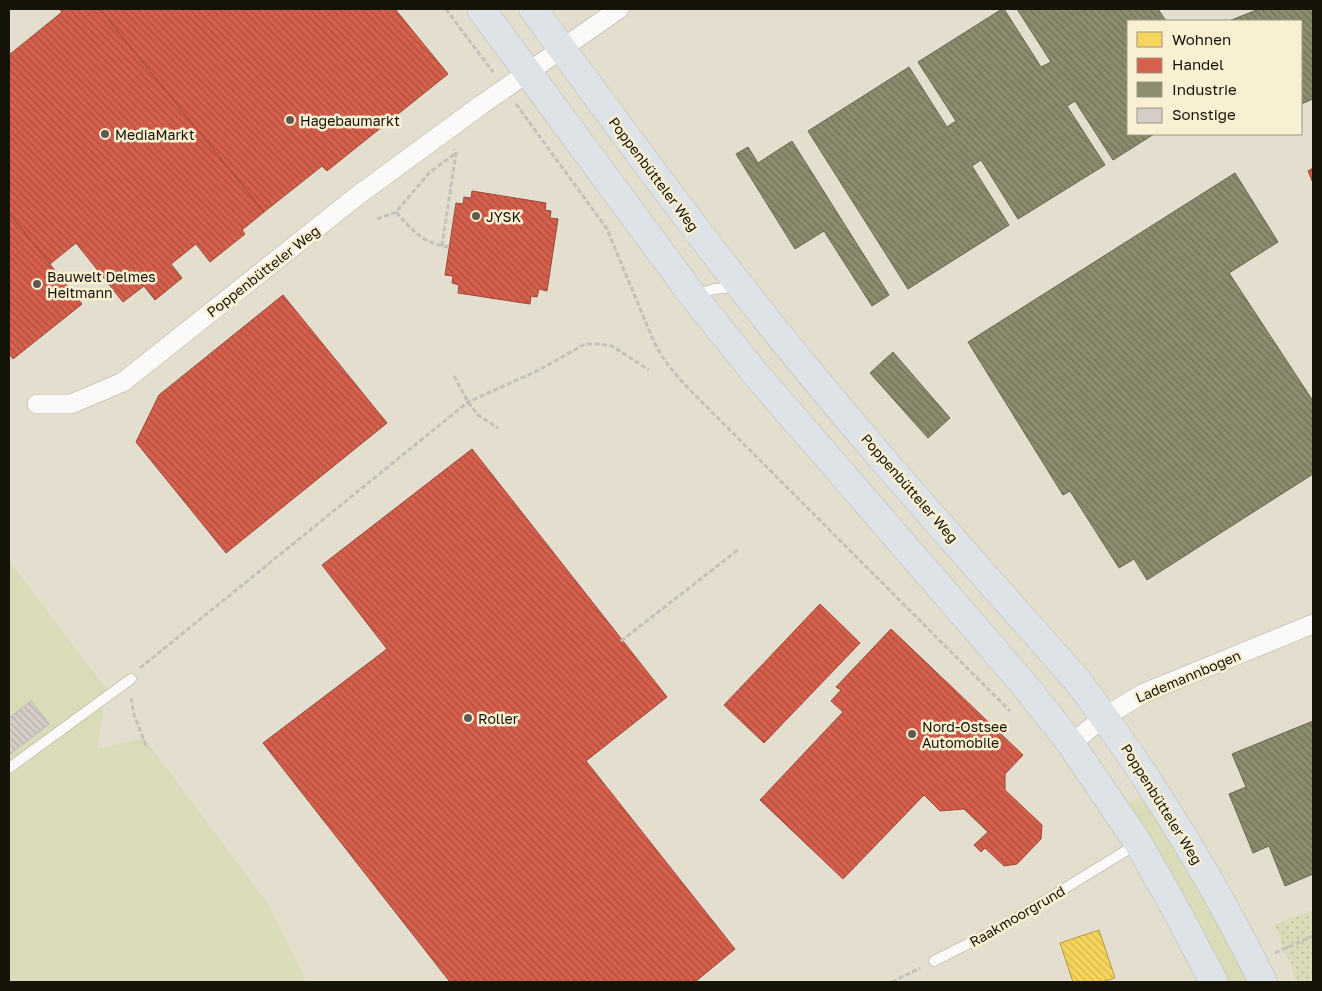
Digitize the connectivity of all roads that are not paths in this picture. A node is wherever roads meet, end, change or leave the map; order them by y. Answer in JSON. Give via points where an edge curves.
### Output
{"nodes":[{"id":1,"x":481,"y":9,"type":"edge"},
{"id":2,"x":533,"y":9,"type":"edge"},
{"id":3,"x":619,"y":9,"type":"edge"},
{"id":4,"x":561,"y":48,"type":"junction"},
{"id":5,"x":527,"y":73,"type":"junction"},
{"id":6,"x":740,"y":287,"type":"junction"},
{"id":7,"x":693,"y":296,"type":"junction"},
{"id":8,"x":37,"y":404,"type":"dead end"},
{"id":9,"x":1313,"y":624,"type":"edge"},
{"id":10,"x":132,"y":679,"type":"road end"},
{"id":11,"x":1104,"y":717,"type":"junction"},
{"id":12,"x":1071,"y":744,"type":"junction"},
{"id":13,"x":9,"y":768,"type":"edge"},
{"id":14,"x":1138,"y":843,"type":"junction"},
{"id":15,"x":934,"y":961,"type":"road end"},
{"id":16,"x":1259,"y":972,"type":"edge"},
{"id":17,"x":1214,"y":982,"type":"edge"}],
"edges":[{"from":1,"to":5,"type":"main road"},
{"from":2,"to":4,"type":"main road","name":"Poppenbütteler Weg"},
{"from":3,"to":4,"type":"street"},
{"from":4,"to":5,"type":"street"},
{"from":4,"to":6,"type":"main road","name":"Poppenbütteler Weg"},
{"from":5,"to":7,"type":"main road"},
{"from":5,"to":8,"type":"street","name":"Poppenbütteler Weg","via":[[357,196],[123,382],[71,404]]},
{"from":6,"to":7,"type":"lane","via":[[714,289]]},
{"from":6,"to":11,"type":"main road","name":"Poppenbütteler Weg","via":[[812,375],[1077,680]]},
{"from":7,"to":12,"type":"main road","via":[[760,379],[1017,675]]},
{"from":9,"to":11,"type":"street","name":"Lademannbogen","via":[[1144,693]]},
{"from":10,"to":13,"type":"lane"},
{"from":11,"to":12,"type":"street","name":"Lademannbogen"},
{"from":11,"to":16,"type":"main road","name":"Poppenbütteler Weg","via":[[1182,834]]},
{"from":12,"to":14,"type":"main road"},
{"from":14,"to":15,"type":"lane","name":"Raakmoorgrund","via":[[1005,925]]},
{"from":14,"to":17,"type":"main road"}]}
